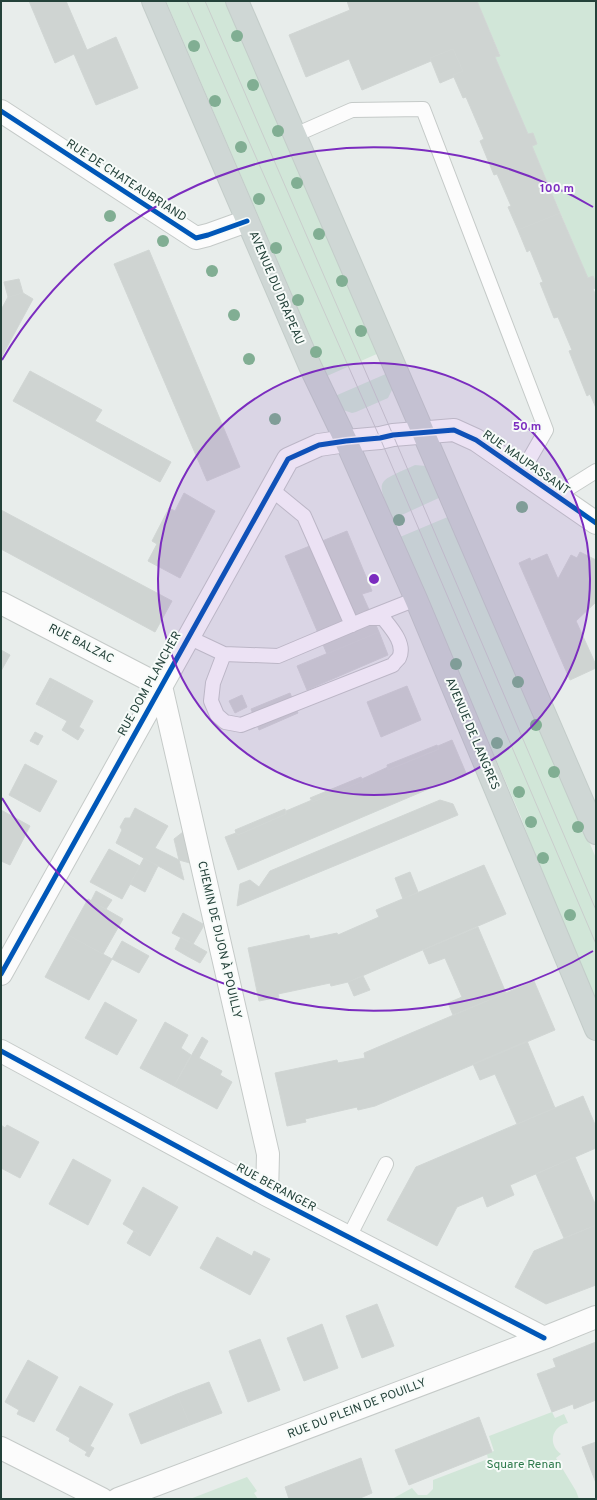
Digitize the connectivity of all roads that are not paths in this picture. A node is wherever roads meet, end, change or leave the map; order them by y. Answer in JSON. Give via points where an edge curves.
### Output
{"nodes":[{"id":1,"x":153,"y":1,"type":"edge"},
{"id":2,"x":237,"y":1,"type":"edge"},
{"id":3,"x":1,"y":111,"type":"edge"},
{"id":4,"x":295,"y":135,"type":"junction"},
{"id":5,"x":247,"y":221,"type":"junction"},
{"id":6,"x":423,"y":433,"type":"junction"},
{"id":7,"x":346,"y":441,"type":"junction"},
{"id":8,"x":596,"y":471,"type":"edge"},
{"id":9,"x":522,"y":472,"type":"junction"},
{"id":10,"x":270,"y":489,"type":"junction"},
{"id":11,"x":556,"y":496,"type":"junction"},
{"id":12,"x":596,"y":524,"type":"edge"},
{"id":13,"x":416,"y":599,"type":"junction"},
{"id":14,"x":1,"y":603,"type":"edge"},
{"id":15,"x":368,"y":618,"type":"junction"},
{"id":16,"x":352,"y":624,"type":"junction"},
{"id":17,"x":188,"y":637,"type":"junction"},
{"id":18,"x":224,"y":654,"type":"junction"},
{"id":19,"x":161,"y":686,"type":"junction"},
{"id":20,"x":596,"y":833,"type":"edge"},
{"id":21,"x":1,"y":974,"type":"edge"},
{"id":22,"x":596,"y":1029,"type":"edge"},
{"id":23,"x":1,"y":1051,"type":"edge"},
{"id":24,"x":386,"y":1164,"type":"dead end"},
{"id":25,"x":267,"y":1195,"type":"junction"},
{"id":26,"x":349,"y":1237,"type":"junction"},
{"id":27,"x":596,"y":1317,"type":"edge"},
{"id":28,"x":544,"y":1338,"type":"junction"},
{"id":29,"x":1,"y":1448,"type":"edge"},
{"id":30,"x":102,"y":1499,"type":"edge"},
{"id":31,"x":118,"y":1499,"type":"edge"}],
"edges":[{"from":1,"to":5,"type":"main road","name":"AVENUE DU DRAPEAU"},
{"from":2,"to":4,"type":"main road"},
{"from":3,"to":5,"type":"street","name":"RUE DE CHATEAUBRIAND","via":[[196,238]]},
{"from":4,"to":6,"type":"main road"},
{"from":4,"to":9,"type":"lane","via":[[352,110],[423,110],[546,430]]},
{"from":5,"to":7,"type":"main road","name":"AVENUE DU DRAPEAU","via":[[310,366]]},
{"from":6,"to":7,"type":"street","name":"RUE MAUPASSANT"},
{"from":6,"to":9,"type":"street","name":"RUE MAUPASSANT","via":[[454,430],[476,440]]},
{"from":6,"to":20,"type":"main road"},
{"from":7,"to":10,"type":"street","name":"RUE DOM PLANCHER","via":[[319,445],[288,459]]},
{"from":7,"to":13,"type":"main road","name":"AVENUE DE LANGRES"},
{"from":8,"to":11,"type":"lane"},
{"from":9,"to":11,"type":"street","name":"RUE MAUPASSANT"},
{"from":10,"to":16,"type":"lane","via":[[304,516]]},
{"from":10,"to":17,"type":"street","name":"RUE DOM PLANCHER"},
{"from":11,"to":12,"type":"street","name":"RUE MAUPASSANT"},
{"from":13,"to":15,"type":"lane"},
{"from":13,"to":22,"type":"main road","name":"AVENUE DE LANGRES"},
{"from":14,"to":19,"type":"street","name":"RUE BALZAC"},
{"from":15,"to":16,"type":"lane"},
{"from":15,"to":18,"type":"lane","via":[[383,618],[394,631],[400,647],[399,657],[393,665],[241,725],[226,722],[217,715],[211,701],[212,682]]},
{"from":16,"to":18,"type":"lane","via":[[278,656]]},
{"from":17,"to":18,"type":"lane"},
{"from":17,"to":19,"type":"street","name":"RUE DOM PLANCHER"},
{"from":19,"to":21,"type":"street","name":"RUE DOM PLANCHER"},
{"from":19,"to":25,"type":"street","name":"CHEMIN DE DIJON À POUILLY","via":[[268,1154]]},
{"from":23,"to":25,"type":"street","name":"RUE BERANGER"},
{"from":24,"to":26,"type":"lane"},
{"from":25,"to":26,"type":"street","name":"RUE BERANGER"},
{"from":26,"to":28,"type":"street","name":"RUE BERANGER"},
{"from":27,"to":28,"type":"street","name":"RUE DU PLEIN DE POUILLY"},
{"from":28,"to":31,"type":"street","name":"RUE DU PLEIN DE POUILLY"},
{"from":29,"to":30,"type":"street"}]}
